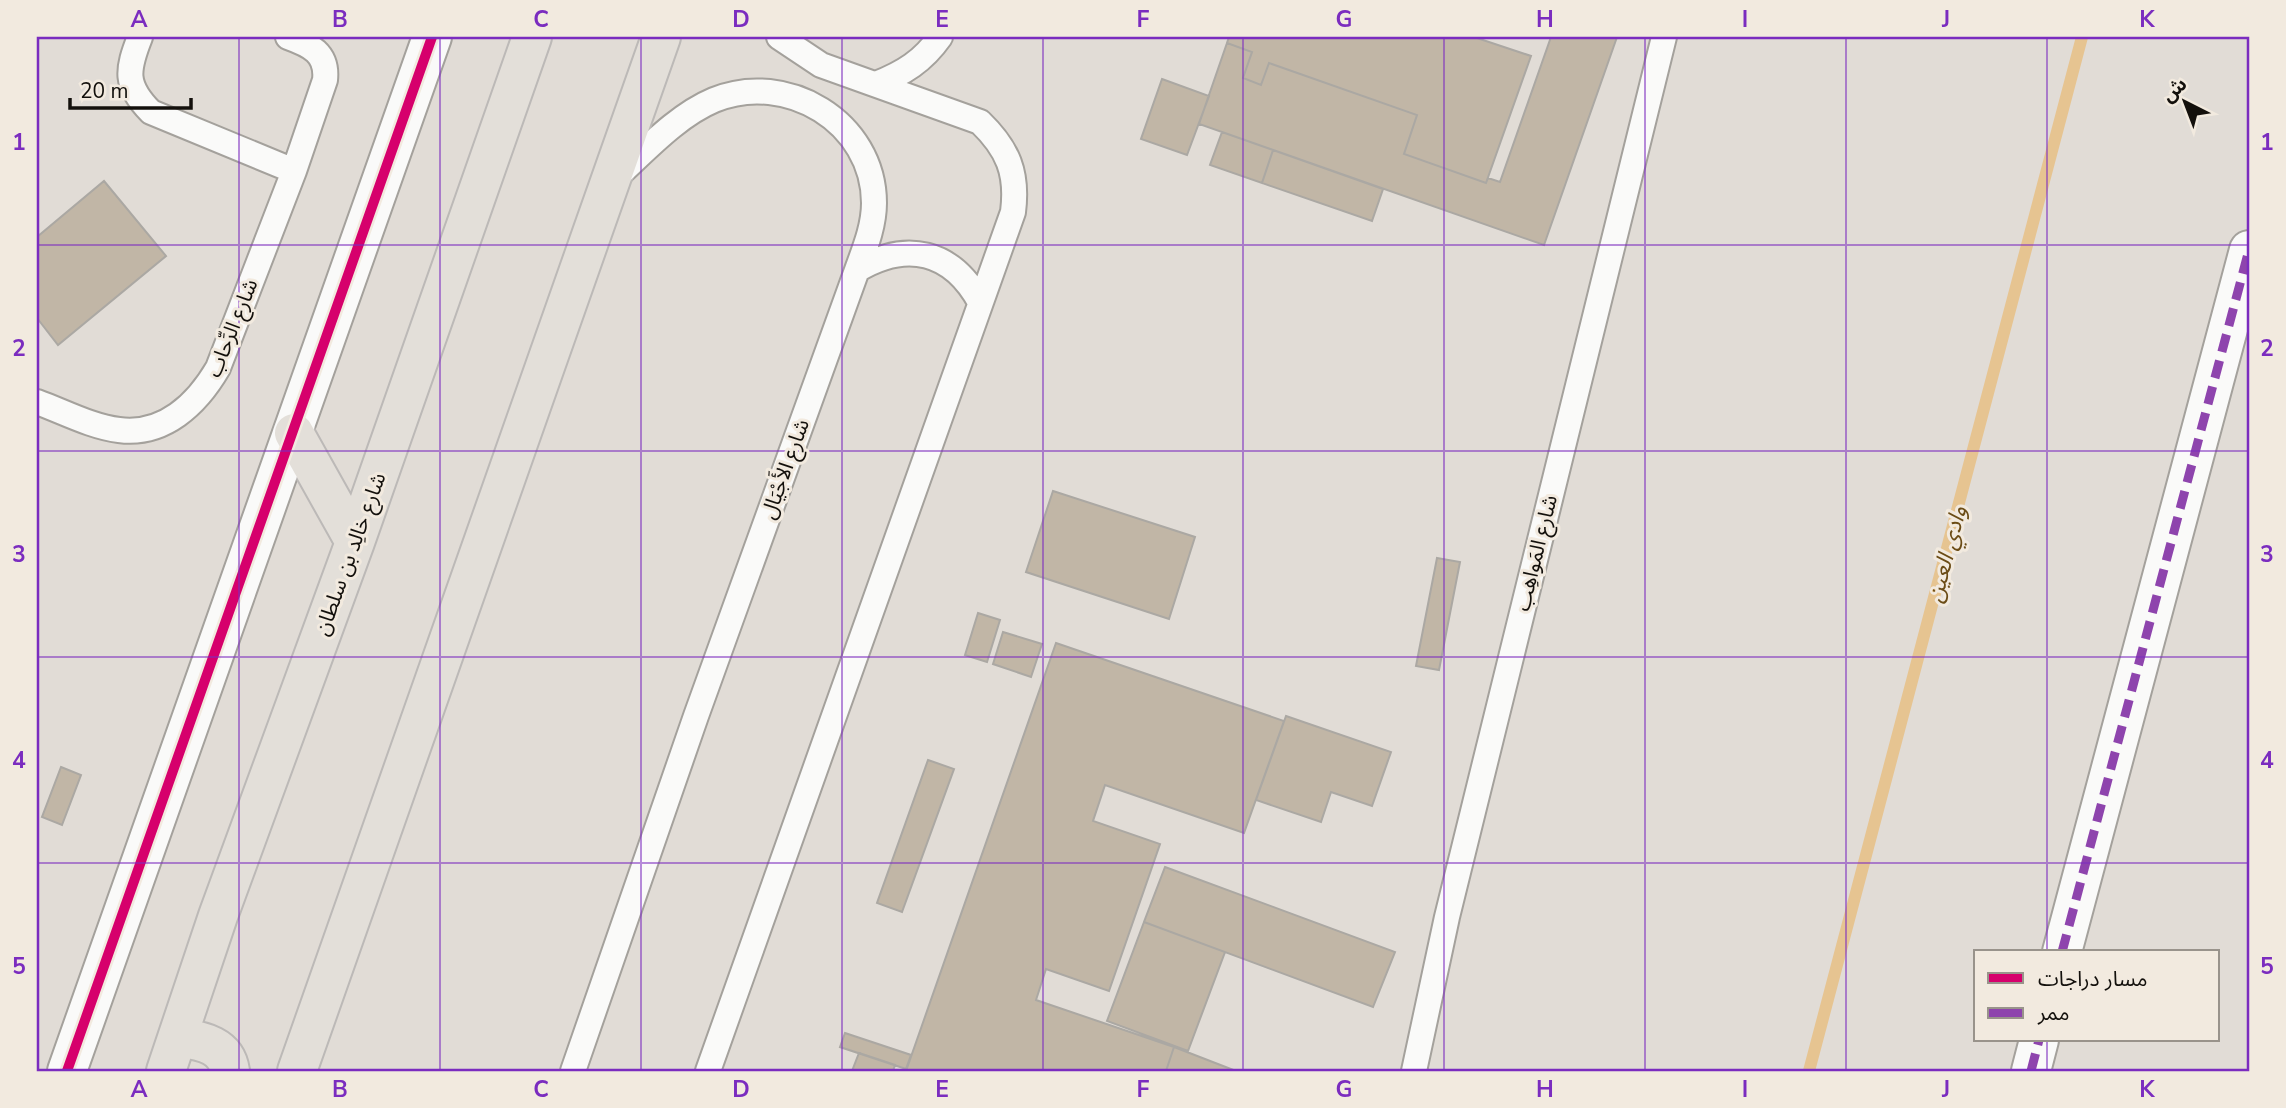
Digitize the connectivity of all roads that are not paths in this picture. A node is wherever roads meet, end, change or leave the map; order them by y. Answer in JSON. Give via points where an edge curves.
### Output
{"nodes":[{"id":1,"x":140,"y":37,"type":"edge"},
{"id":2,"x":288,"y":37,"type":"edge"},
{"id":3,"x":432,"y":37,"type":"edge"},
{"id":4,"x":532,"y":37,"type":"edge"},
{"id":5,"x":661,"y":37,"type":"edge"},
{"id":6,"x":779,"y":37,"type":"edge"},
{"id":7,"x":940,"y":37,"type":"edge"},
{"id":8,"x":1664,"y":37,"type":"edge"},
{"id":9,"x":876,"y":84,"type":"junction"},
{"id":10,"x":294,"y":171,"type":"junction"},
{"id":11,"x":611,"y":182,"type":"junction"},
{"id":12,"x":2249,"y":250,"type":"edge"},
{"id":13,"x":858,"y":270,"type":"junction"},
{"id":14,"x":980,"y":302,"type":"junction"},
{"id":15,"x":37,"y":402,"type":"edge"},
{"id":16,"x":294,"y":433,"type":"junction"},
{"id":17,"x":355,"y":542,"type":"junction"},
{"id":18,"x":2063,"y":950,"type":"edge"},
{"id":19,"x":2038,"y":1042,"type":"edge"},
{"id":20,"x":172,"y":1054,"type":"edge"},
{"id":21,"x":67,"y":1071,"type":"edge"},
{"id":22,"x":230,"y":1071,"type":"edge"},
{"id":23,"x":297,"y":1071,"type":"edge"},
{"id":24,"x":573,"y":1071,"type":"edge"},
{"id":25,"x":708,"y":1071,"type":"edge"},
{"id":26,"x":1414,"y":1071,"type":"edge"},
{"id":27,"x":2031,"y":1071,"type":"edge"}],
"edges":[{"from":1,"to":10,"type":"lane","via":[[129,78],[136,97],[151,112]]},
{"from":2,"to":10,"type":"lane","name":"شارع الرِّحاب","via":[[313,48],[326,67]]},
{"from":3,"to":16,"type":"street"},
{"from":4,"to":17,"type":"main road","name":"شارع خالِد بن سلطان"},
{"from":5,"to":11,"type":"main road"},
{"from":6,"to":9,"type":"lane","via":[[821,65]]},
{"from":7,"to":9,"type":"lane","via":[[903,74]]},
{"from":8,"to":26,"type":"lane","name":"شارع المَواهِب","via":[[1447,917]]},
{"from":9,"to":14,"type":"lane","via":[[980,122],[999,140],[1011,162],[1016,187],[1013,212]]},
{"from":10,"to":15,"type":"lane","name":"شارع الرِّحاب","via":[[218,368],[188,408],[167,422],[118,430]]},
{"from":11,"to":13,"type":"lane","name":"شارع الأَجْيَال","via":[[669,130],[713,100],[769,91],[796,97],[822,108],[843,126],[870,175],[871,229]]},
{"from":11,"to":23,"type":"main road"},
{"from":12,"to":18,"type":"street"},
{"from":13,"to":14,"type":"lane","via":[[896,253],[937,258],[970,284]]},
{"from":13,"to":24,"type":"lane","name":"شارع الأَجْيَال"},
{"from":14,"to":25,"type":"lane"},
{"from":16,"to":17,"type":"main road"},
{"from":16,"to":21,"type":"street"},
{"from":17,"to":20,"type":"main road","name":"شارع خالِد بن سلطان"},
{"from":19,"to":27,"type":"street"},
{"from":20,"to":22,"type":"main road","via":[[213,1044],[224,1054]]}]}
